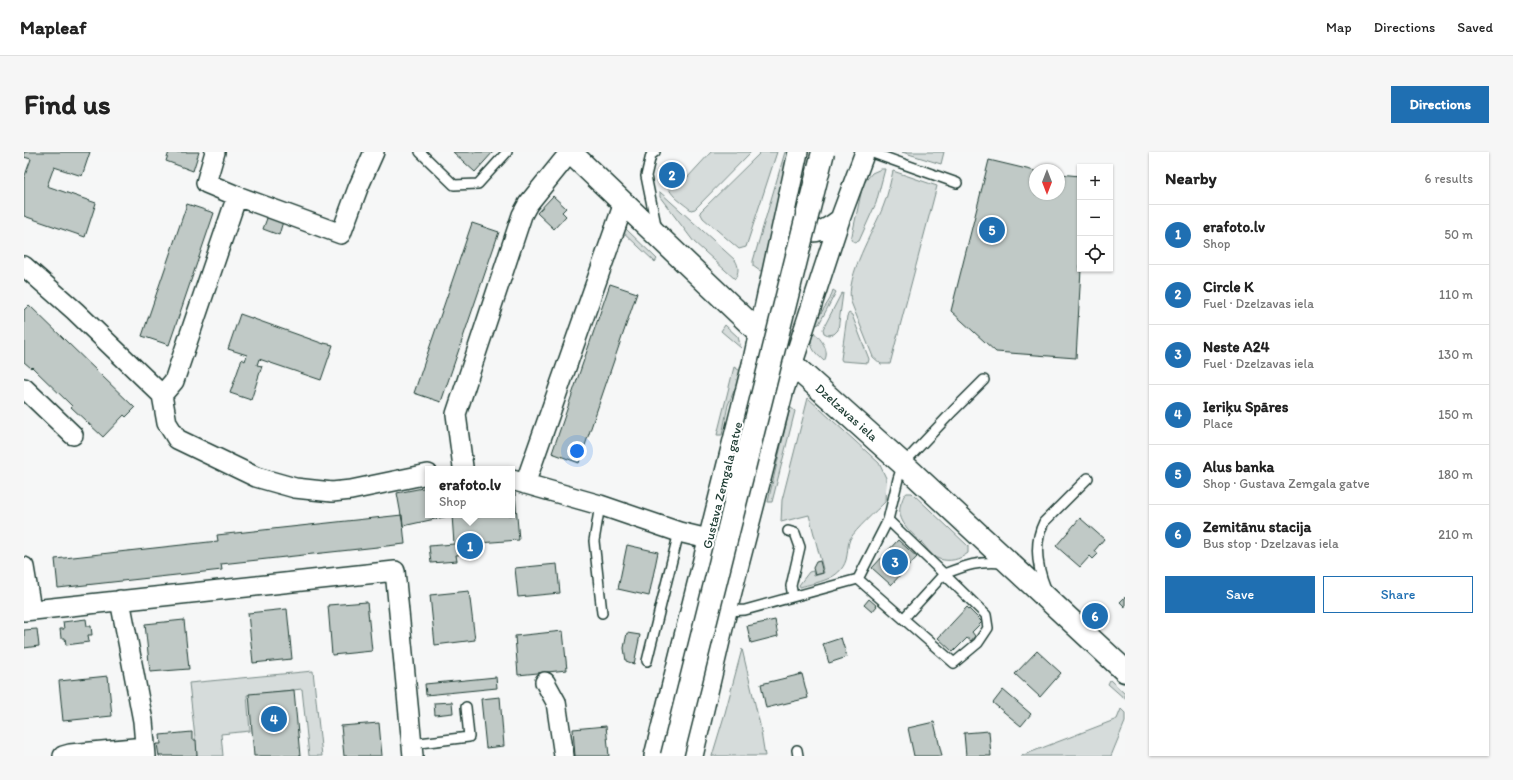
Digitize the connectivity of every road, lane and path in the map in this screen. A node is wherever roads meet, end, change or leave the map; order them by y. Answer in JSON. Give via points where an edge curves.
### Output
{"nodes":[{"id":1,"x":215,"y":152,"type":"edge"},
{"id":2,"x":374,"y":152,"type":"edge"},
{"id":3,"x":420,"y":152,"type":"edge"},
{"id":4,"x":507,"y":152,"type":"edge"},
{"id":5,"x":570,"y":152,"type":"edge"},
{"id":6,"x":655,"y":152,"type":"edge"},
{"id":7,"x":798,"y":152,"type":"edge"},
{"id":8,"x":823,"y":152,"type":"edge"},
{"id":9,"x":865,"y":152,"type":"edge"},
{"id":10,"x":870,"y":152,"type":"edge"},
{"id":11,"x":956,"y":183,"type":"dead end"},
{"id":12,"x":237,"y":196,"type":"junction"},
{"id":13,"x":624,"y":203,"type":"junction"},
{"id":14,"x":784,"y":214,"type":"junction"},
{"id":15,"x":840,"y":219,"type":"junction"},
{"id":16,"x":658,"y":236,"type":"junction"},
{"id":17,"x":24,"y":266,"type":"edge"},
{"id":18,"x":758,"y":332,"type":"junction"},
{"id":19,"x":792,"y":364,"type":"junction"},
{"id":20,"x":984,"y":380,"type":"dead end"},
{"id":21,"x":24,"y":388,"type":"edge"},
{"id":22,"x":162,"y":395,"type":"junction"},
{"id":23,"x":73,"y":435,"type":"dead end"},
{"id":24,"x":903,"y":464,"type":"junction"},
{"id":25,"x":462,"y":466,"type":"edge"},
{"id":26,"x":425,"y":475,"type":"edge"},
{"id":27,"x":1088,"y":478,"type":"dead end"},
{"id":28,"x":519,"y":482,"type":"edge"},
{"id":29,"x":600,"y":505,"type":"junction"},
{"id":30,"x":888,"y":520,"type":"junction"},
{"id":31,"x":788,"y":531,"type":"dead end"},
{"id":32,"x":679,"y":532,"type":"junction"},
{"id":33,"x":708,"y":539,"type":"junction"},
{"id":34,"x":1011,"y":564,"type":"junction"},
{"id":35,"x":24,"y":567,"type":"edge"},
{"id":36,"x":944,"y":574,"type":"junction"},
{"id":37,"x":858,"y":579,"type":"junction"},
{"id":38,"x":793,"y":596,"type":"junction"},
{"id":39,"x":120,"y":600,"type":"junction"},
{"id":40,"x":1053,"y":603,"type":"junction"},
{"id":41,"x":27,"y":610,"type":"edge"},
{"id":42,"x":726,"y":611,"type":"junction"},
{"id":43,"x":602,"y":613,"type":"dead end"},
{"id":44,"x":904,"y":618,"type":"junction"},
{"id":45,"x":647,"y":660,"type":"dead end"},
{"id":46,"x":1125,"y":670,"type":"edge"},
{"id":47,"x":545,"y":682,"type":"dead end"},
{"id":48,"x":466,"y":706,"type":"dead end"},
{"id":49,"x":412,"y":750,"type":"edge"},
{"id":50,"x":146,"y":752,"type":"edge"},
{"id":51,"x":63,"y":756,"type":"edge"},
{"id":52,"x":564,"y":756,"type":"edge"},
{"id":53,"x":654,"y":756,"type":"edge"},
{"id":54,"x":672,"y":756,"type":"edge"},
{"id":55,"x":693,"y":756,"type":"edge"}],
"edges":[{"from":1,"to":12,"type":"street","via":[[206,183]]},
{"from":2,"to":12,"type":"street","via":[[341,234]]},
{"from":3,"to":4,"type":"lane","via":[[454,185],[478,184]]},
{"from":5,"to":13,"type":"main road","name":"Dzelzavas iela"},
{"from":5,"to":25,"type":"street","via":[[522,215],[456,414]]},
{"from":6,"to":16,"type":"lane","via":[[651,155],[646,176]]},
{"from":7,"to":14,"type":"street","name":"Gustava Zemgala gatve"},
{"from":8,"to":54,"type":"main road","name":"Gustava Zemgala gatve","bridge":true},
{"from":9,"to":15,"type":"street"},
{"from":10,"to":11,"type":"lane"},
{"from":12,"to":22,"type":"street","via":[[174,381]]},
{"from":13,"to":16,"type":"main road","name":"Dzelzavas iela"},
{"from":13,"to":28,"type":"street"},
{"from":14,"to":15,"type":"street","via":[[800,229],[812,232],[827,229]]},
{"from":14,"to":18,"type":"street","name":"Gustava Zemgala gatve"},
{"from":15,"to":19,"type":"street"},
{"from":16,"to":18,"type":"main road","name":"Dzelzavas iela"},
{"from":17,"to":22,"type":"street"},
{"from":18,"to":19,"type":"main road","name":"Dzelzavas iela"},
{"from":18,"to":33,"type":"street","name":"Gustava Zemgala gatve"},
{"from":19,"to":24,"type":"main road","name":"Dzelzavas iela"},
{"from":19,"to":42,"type":"street"},
{"from":20,"to":24,"type":"lane"},
{"from":21,"to":23,"type":"street"},
{"from":22,"to":26,"type":"street","via":[[167,423],[177,439],[256,477],[295,488],[332,492]]},
{"from":24,"to":30,"type":"lane"},
{"from":24,"to":34,"type":"main road","name":"Dzelzavas iela"},
{"from":27,"to":40,"type":"lane","via":[[1040,529],[1036,551],[1040,576]]},
{"from":28,"to":29,"type":"street"},
{"from":29,"to":32,"type":"street"},
{"from":29,"to":43,"type":"lane","via":[[594,540]]},
{"from":30,"to":36,"type":"lane"},
{"from":30,"to":37,"type":"lane"},
{"from":31,"to":38,"type":"lane","via":[[795,533],[800,547],[791,586]]},
{"from":32,"to":33,"type":"street"},
{"from":32,"to":45,"type":"lane"},
{"from":33,"to":53,"type":"street","name":"Gustava Zemgala gatve"},
{"from":34,"to":36,"type":"lane","via":[[985,562]]},
{"from":34,"to":40,"type":"main road","name":"Dzelzavas iela"},
{"from":35,"to":41,"type":"street"},
{"from":36,"to":44,"type":"lane"},
{"from":36,"to":44,"type":"lane","via":[[986,615],[988,628],[978,643],[954,663]]},
{"from":37,"to":38,"type":"lane"},
{"from":37,"to":44,"type":"lane"},
{"from":38,"to":42,"type":"lane","via":[[746,610]]},
{"from":39,"to":41,"type":"street"},
{"from":39,"to":49,"type":"street","via":[[395,571]]},
{"from":39,"to":50,"type":"street","via":[[143,721]]},
{"from":40,"to":46,"type":"main road","name":"Dzelzavas iela"},
{"from":42,"to":55,"type":"street"},
{"from":47,"to":52,"type":"street","via":[[556,702]]},
{"from":48,"to":49,"type":"lane","via":[[469,737]]},
{"from":50,"to":51,"type":"street"}]}
